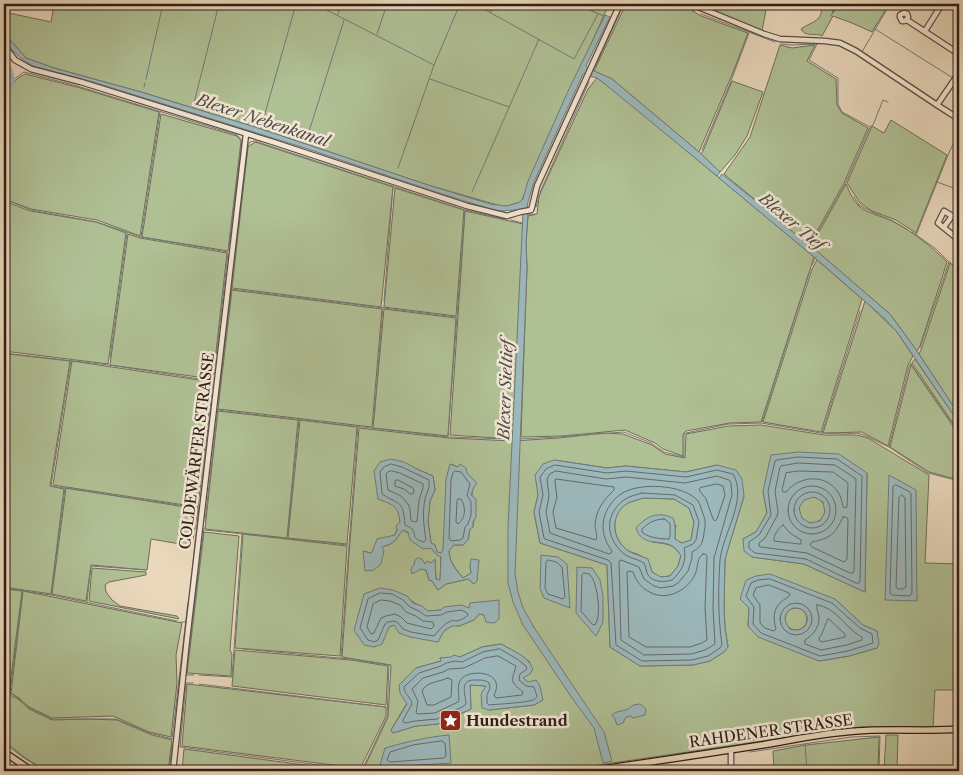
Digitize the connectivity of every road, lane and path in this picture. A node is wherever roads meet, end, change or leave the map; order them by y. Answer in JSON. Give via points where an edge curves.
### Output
{"nodes":[{"id":1,"x":620,"y":4,"type":"edge"},
{"id":2,"x":691,"y":4,"type":"edge"},
{"id":3,"x":942,"y":4,"type":"edge"},
{"id":4,"x":907,"y":20,"type":"dead end"},
{"id":5,"x":925,"y":31,"type":"junction"},
{"id":6,"x":4,"y":46,"type":"edge"},
{"id":7,"x":959,"y":54,"type":"edge"},
{"id":8,"x":959,"y":73,"type":"edge"},
{"id":9,"x":937,"y":105,"type":"junction"},
{"id":10,"x":959,"y":119,"type":"edge"},
{"id":11,"x":246,"y":134,"type":"junction"},
{"id":12,"x":944,"y":227,"type":"junction"},
{"id":13,"x":959,"y":240,"type":"edge"},
{"id":14,"x":959,"y":729,"type":"edge"},
{"id":15,"x":731,"y":750,"type":"junction"},
{"id":16,"x":4,"y":752,"type":"edge"},
{"id":17,"x":32,"y":771,"type":"edge"},
{"id":18,"x":173,"y":771,"type":"edge"},
{"id":19,"x":588,"y":771,"type":"edge"},
{"id":20,"x":732,"y":771,"type":"edge"}],
"edges":[{"from":1,"to":11,"type":"street","via":[[537,186],[531,210],[507,216],[466,206]]},
{"from":2,"to":9,"type":"street","via":[[780,39],[840,43]]},
{"from":3,"to":5,"type":"street"},
{"from":4,"to":5,"type":"street"},
{"from":5,"to":7,"type":"street"},
{"from":6,"to":11,"type":"street","via":[[15,60],[31,69]]},
{"from":8,"to":9,"type":"street"},
{"from":9,"to":10,"type":"street"},
{"from":11,"to":18,"type":"street","name":"COLDEWÄRFER STRASSE"},
{"from":12,"to":12,"type":"street","via":[[938,223],[944,211],[952,216]]},
{"from":12,"to":13,"type":"street"},
{"from":14,"to":15,"type":"main road","name":"RAHDENER STRASSE","via":[[855,731]]},
{"from":15,"to":19,"type":"main road","name":"RAHDENER STRASSE"},
{"from":15,"to":20,"type":"street"},
{"from":16,"to":17,"type":"main road"}]}
